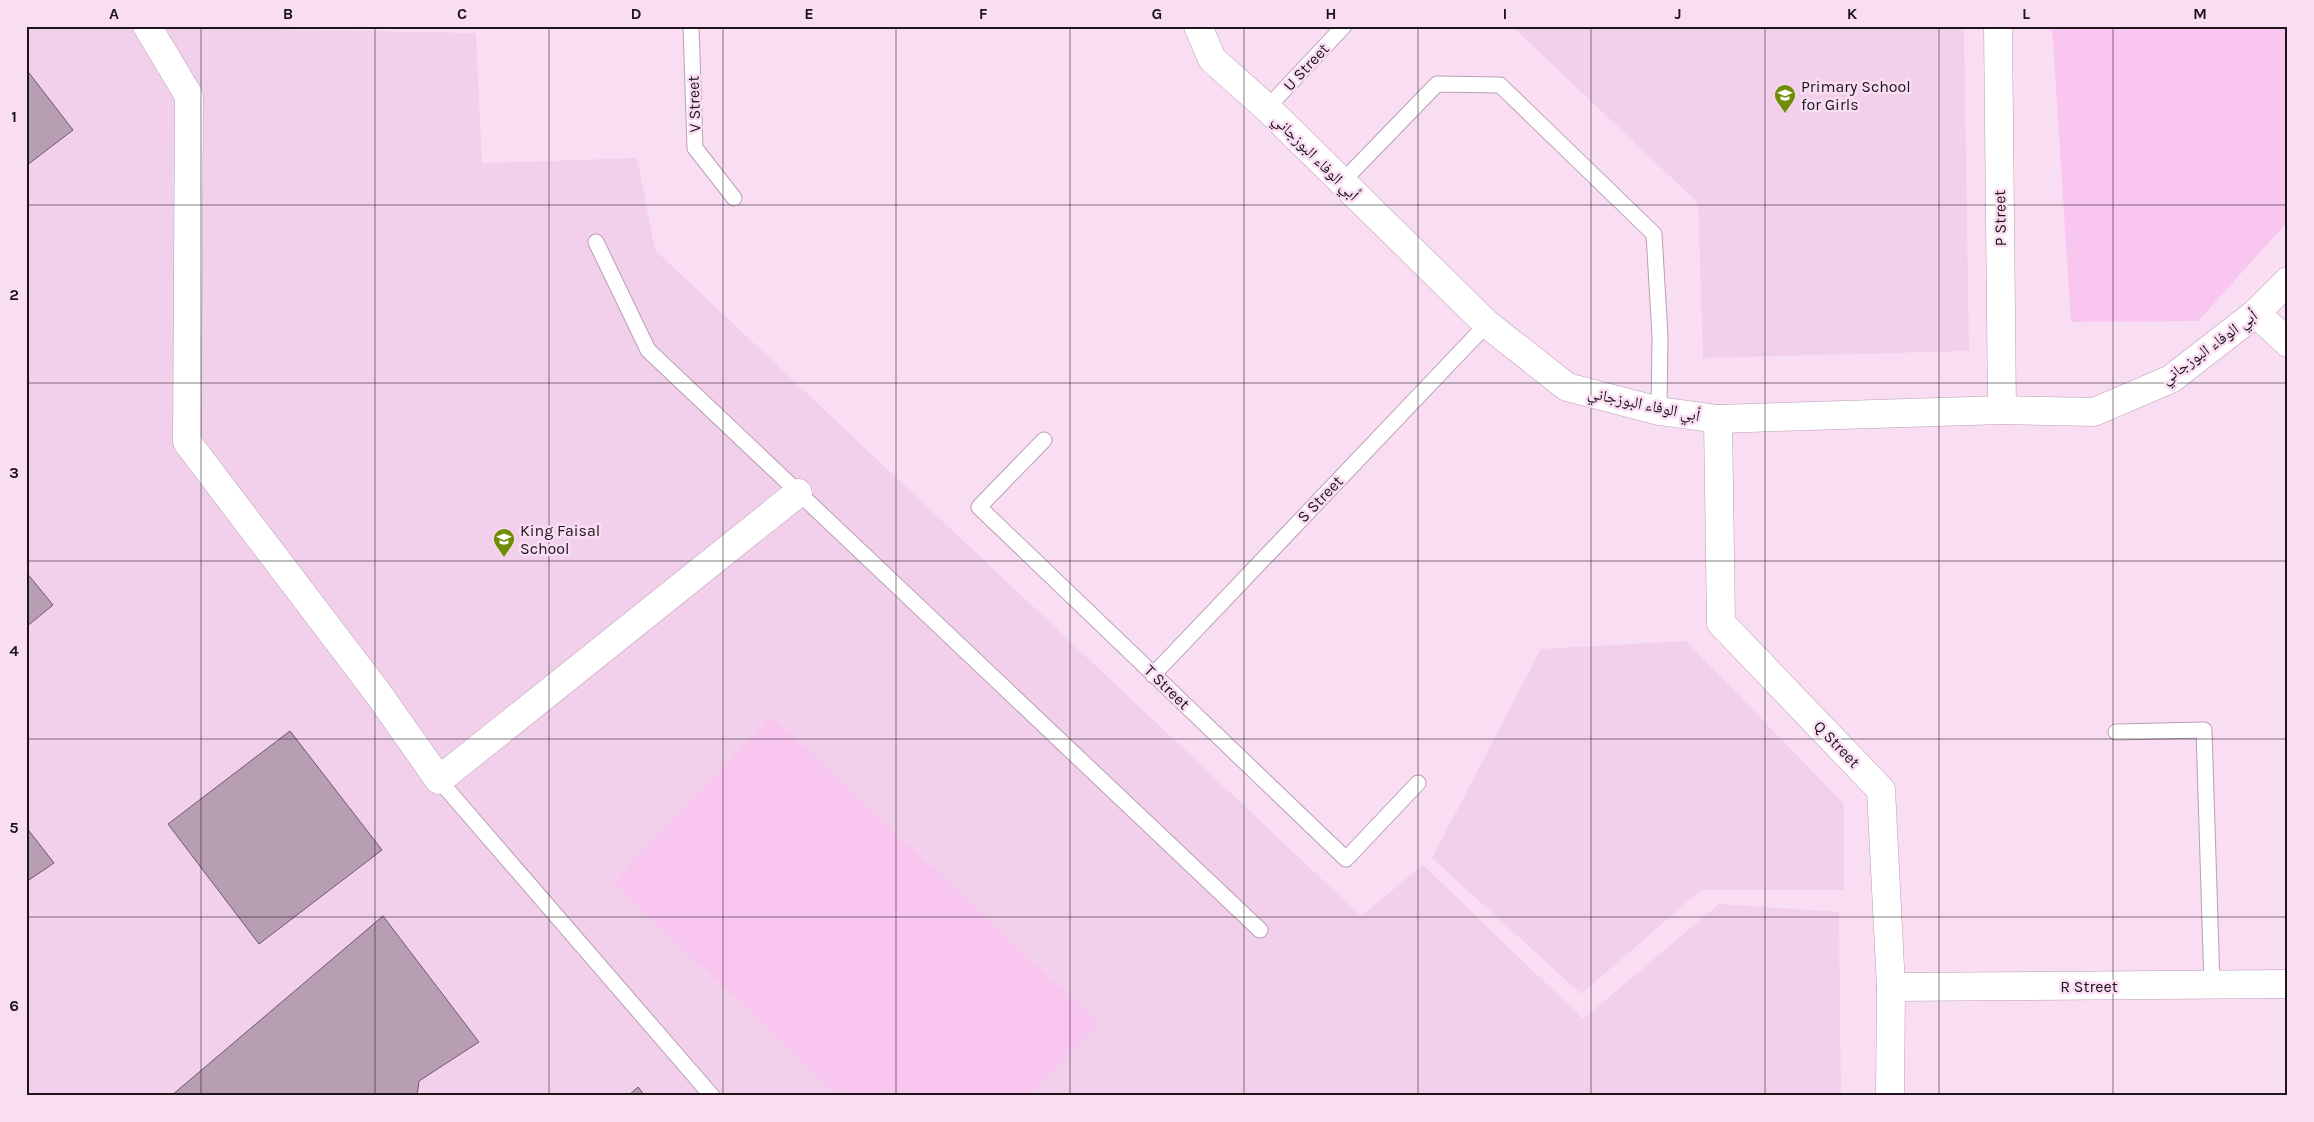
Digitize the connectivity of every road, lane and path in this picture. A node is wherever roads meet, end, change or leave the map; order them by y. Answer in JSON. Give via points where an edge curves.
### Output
{"nodes":[{"id":1,"x":147,"y":26,"type":"edge"},
{"id":2,"x":692,"y":26,"type":"edge"},
{"id":3,"x":1198,"y":26,"type":"edge"},
{"id":4,"x":1344,"y":26,"type":"edge"},
{"id":5,"x":1998,"y":26,"type":"edge"},
{"id":6,"x":1267,"y":108,"type":"junction"},
{"id":7,"x":1342,"y":182,"type":"junction"},
{"id":8,"x":734,"y":198,"type":"dead end"},
{"id":9,"x":596,"y":242,"type":"dead end"},
{"id":10,"x":2288,"y":280,"type":"edge"},
{"id":11,"x":2256,"y":313,"type":"junction"},
{"id":12,"x":1487,"y":324,"type":"junction"},
{"id":13,"x":2288,"y":343,"type":"edge"},
{"id":14,"x":2002,"y":410,"type":"junction"},
{"id":15,"x":1659,"y":411,"type":"junction"},
{"id":16,"x":1718,"y":420,"type":"junction"},
{"id":17,"x":1044,"y":440,"type":"dead end"},
{"id":18,"x":798,"y":493,"type":"junction"},
{"id":19,"x":1153,"y":675,"type":"junction"},
{"id":20,"x":2116,"y":732,"type":"dead end"},
{"id":21,"x":440,"y":780,"type":"junction"},
{"id":22,"x":1418,"y":783,"type":"dead end"},
{"id":23,"x":1260,"y":930,"type":"dead end"},
{"id":24,"x":2288,"y":984,"type":"edge"},
{"id":25,"x":2212,"y":985,"type":"junction"},
{"id":26,"x":1891,"y":986,"type":"junction"},
{"id":27,"x":712,"y":1096,"type":"edge"},
{"id":28,"x":1890,"y":1096,"type":"edge"}],
"edges":[{"from":1,"to":21,"type":"street","via":[[189,96],[187,442]]},
{"from":2,"to":8,"type":"lane","name":"V Street","via":[[695,148]]},
{"from":3,"to":6,"type":"street","name":"أبي الوفاء البوزجاني","via":[[1212,59]]},
{"from":4,"to":6,"type":"lane","name":"U Street"},
{"from":5,"to":14,"type":"street","name":"P Street"},
{"from":6,"to":7,"type":"street","name":"أبي الوفاء البوزجاني"},
{"from":7,"to":12,"type":"street","name":"أبي الوفاء البوزجاني"},
{"from":7,"to":15,"type":"lane","via":[[1437,84],[1500,85],[1654,234],[1660,336]]},
{"from":9,"to":18,"type":"lane","via":[[648,350]]},
{"from":10,"to":11,"type":"street","name":"أبي الوفاء البوزجاني"},
{"from":11,"to":13,"type":"street"},
{"from":11,"to":14,"type":"street","name":"أبي الوفاء البوزجاني","via":[[2171,379],[2094,412]]},
{"from":12,"to":15,"type":"street","name":"أبي الوفاء البوزجاني","via":[[1567,387]]},
{"from":12,"to":19,"type":"lane","name":"S Street"},
{"from":14,"to":16,"type":"street","name":"أبي الوفاء البوزجاني"},
{"from":15,"to":16,"type":"street","name":"أبي الوفاء البوزجاني"},
{"from":16,"to":26,"type":"street","name":"Q Street","via":[[1721,623],[1882,790]]},
{"from":17,"to":19,"type":"lane","name":"T Street","via":[[979,507]]},
{"from":18,"to":21,"type":"street"},
{"from":18,"to":23,"type":"lane"},
{"from":19,"to":22,"type":"lane","name":"T Street","via":[[1346,859]]},
{"from":20,"to":25,"type":"lane","via":[[2204,730]]},
{"from":21,"to":27,"type":"lane"},
{"from":24,"to":25,"type":"street","name":"R Street"},
{"from":25,"to":26,"type":"street","name":"R Street"},
{"from":26,"to":28,"type":"street","name":"Q Street"}]}
